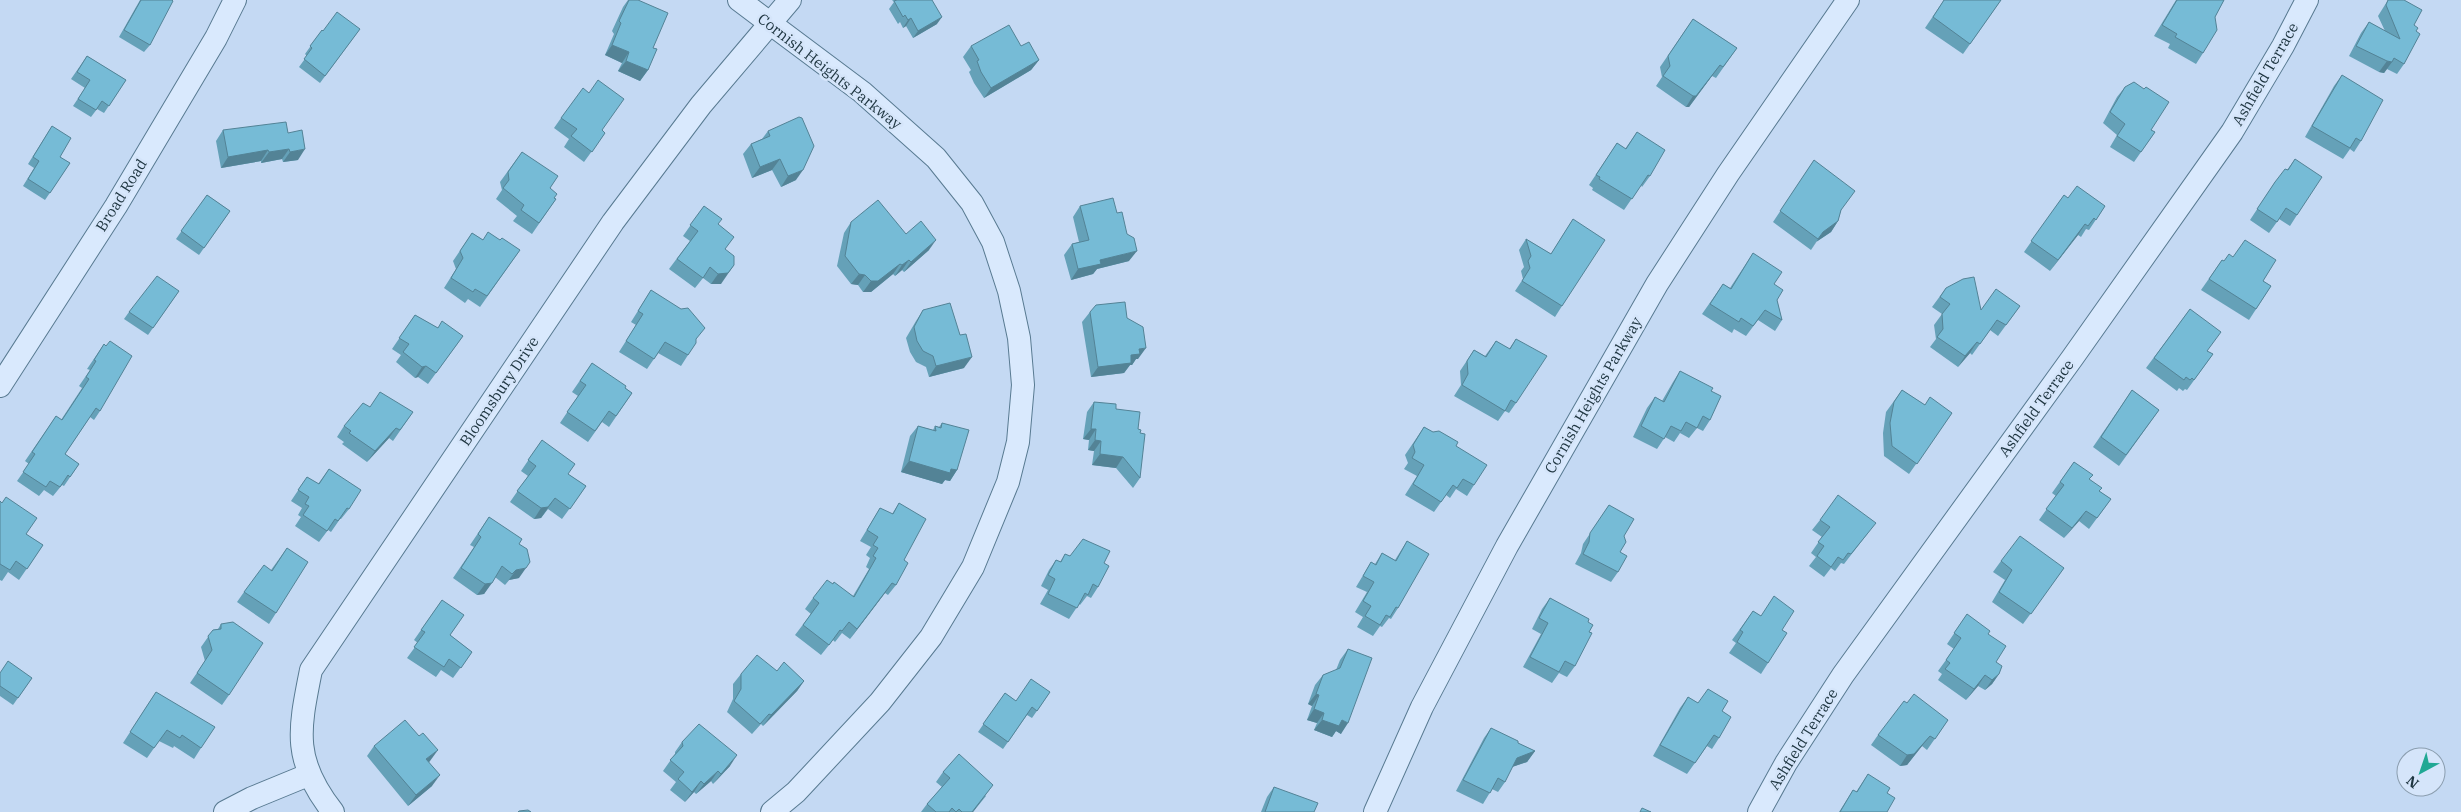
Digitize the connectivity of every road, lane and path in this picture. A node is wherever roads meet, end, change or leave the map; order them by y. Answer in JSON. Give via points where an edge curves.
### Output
{"nodes":[{"id":1,"x":235,"y":0,"type":"edge"},
{"id":2,"x":739,"y":0,"type":"edge"},
{"id":3,"x":790,"y":0,"type":"edge"},
{"id":4,"x":1848,"y":0,"type":"edge"},
{"id":5,"x":2307,"y":0,"type":"edge"},
{"id":6,"x":769,"y":22,"type":"junction"},
{"id":7,"x":0,"y":386,"type":"edge"},
{"id":8,"x":308,"y":775,"type":"junction"},
{"id":9,"x":226,"y":812,"type":"edge"},
{"id":10,"x":333,"y":812,"type":"edge"},
{"id":11,"x":772,"y":812,"type":"edge"},
{"id":12,"x":1374,"y":812,"type":"edge"},
{"id":13,"x":1759,"y":812,"type":"edge"}],
"edges":[{"from":1,"to":7,"type":"street","name":"Broad Road","via":[[216,38],[116,206]]},
{"from":2,"to":6,"type":"street","name":"Cornish Heights Parkway"},
{"from":3,"to":6,"type":"street","name":"Bloomsbury Drive"},
{"from":4,"to":12,"type":"street","name":"Cornish Heights Parkway","via":[[1657,284],[1507,546],[1422,707]]},
{"from":5,"to":13,"type":"street","name":"Ashfield Terrace","via":[[2232,132],[1843,675],[1786,763]]},
{"from":6,"to":8,"type":"street","name":"Bloomsbury Drive","via":[[701,104],[613,222],[311,670],[300,725]]},
{"from":6,"to":11,"type":"street","name":"Cornish Heights Parkway","via":[[862,92],[936,158],[972,203],[993,242],[1009,291],[1019,338],[1023,385],[1018,442],[1008,482],[973,567],[931,636],[880,702],[796,792]]},
{"from":8,"to":9,"type":"street"},
{"from":8,"to":10,"type":"street","name":"Bloomsbury Drive"}]}
